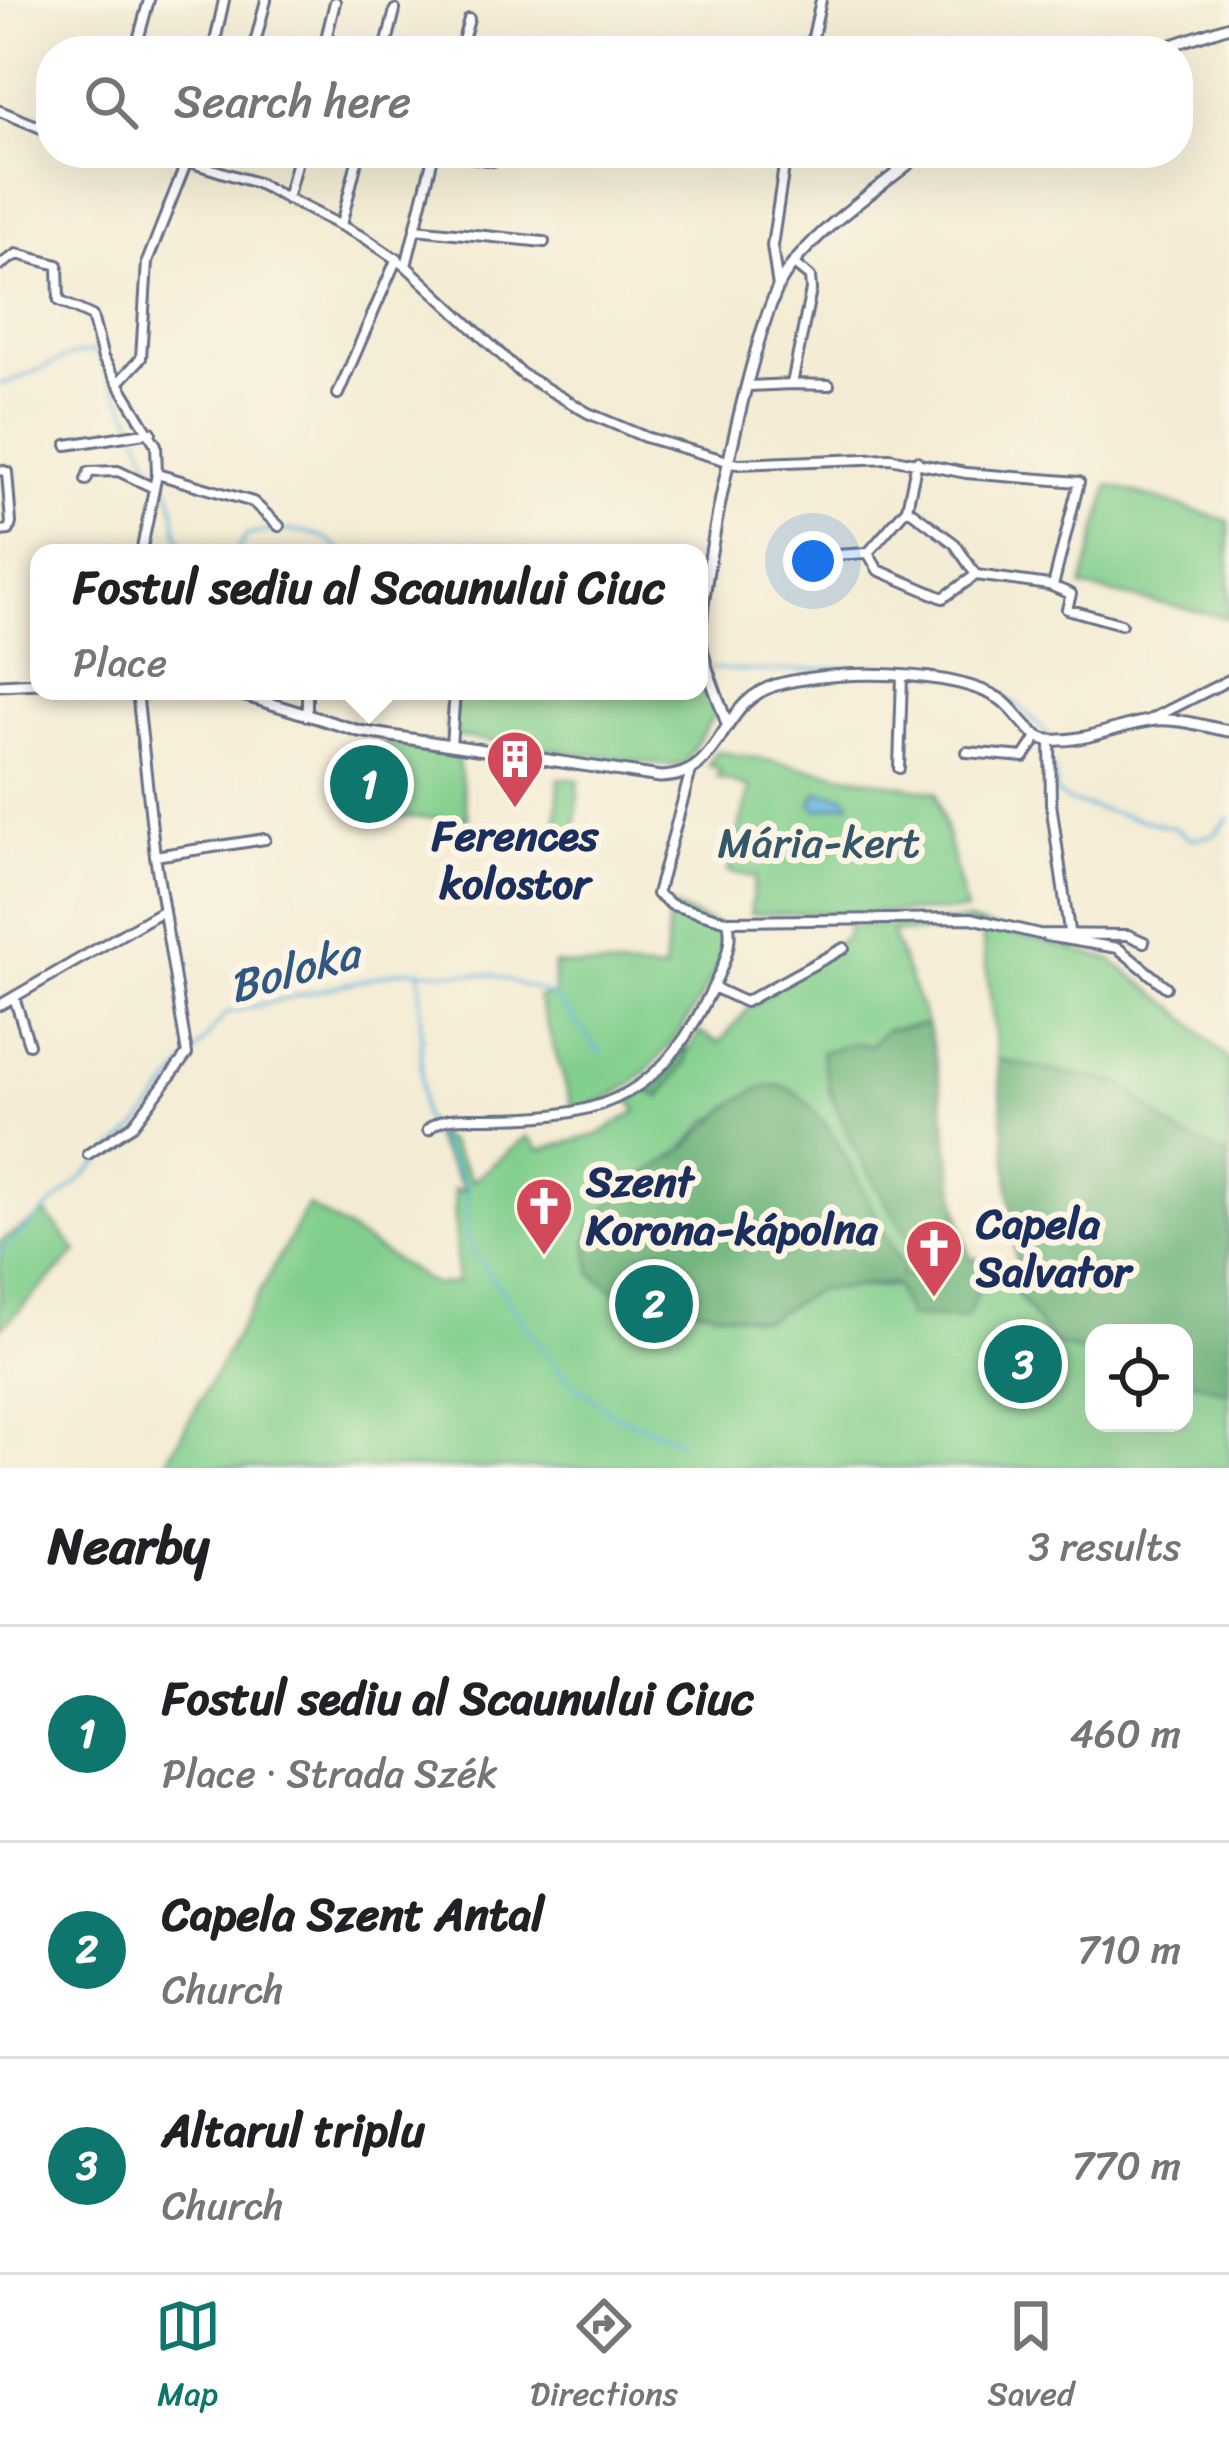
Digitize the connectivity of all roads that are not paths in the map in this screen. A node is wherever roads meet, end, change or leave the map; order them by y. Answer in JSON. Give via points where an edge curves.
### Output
{"nodes":[{"id":1,"x":149,"y":0,"type":"edge"},
{"id":2,"x":224,"y":0,"type":"edge"},
{"id":3,"x":266,"y":0,"type":"edge"},
{"id":4,"x":821,"y":0,"type":"edge"},
{"id":5,"x":335,"y":2,"type":"edge"},
{"id":6,"x":395,"y":10,"type":"dead end"},
{"id":7,"x":469,"y":19,"type":"dead end"},
{"id":8,"x":1229,"y":26,"type":"edge"},
{"id":9,"x":140,"y":36,"type":"edge"},
{"id":10,"x":216,"y":36,"type":"edge"},
{"id":11,"x":257,"y":36,"type":"edge"},
{"id":12,"x":327,"y":36,"type":"edge"},
{"id":13,"x":389,"y":36,"type":"edge"},
{"id":14,"x":464,"y":36,"type":"edge"},
{"id":15,"x":813,"y":36,"type":"edge"},
{"id":16,"x":1193,"y":38,"type":"edge"},
{"id":17,"x":0,"y":111,"type":"edge"},
{"id":18,"x":36,"y":126,"type":"edge"},
{"id":19,"x":185,"y":168,"type":"edge"},
{"id":20,"x":217,"y":168,"type":"edge"},
{"id":21,"x":294,"y":168,"type":"edge"},
{"id":22,"x":355,"y":168,"type":"edge"},
{"id":23,"x":430,"y":168,"type":"edge"},
{"id":24,"x":784,"y":168,"type":"edge"},
{"id":25,"x":905,"y":168,"type":"edge"},
{"id":26,"x":222,"y":170,"type":"joint"},
{"id":27,"x":287,"y":199,"type":"junction"},
{"id":28,"x":341,"y":225,"type":"junction"},
{"id":29,"x":415,"y":229,"type":"junction"},
{"id":30,"x":544,"y":242,"type":"dead end"},
{"id":31,"x":397,"y":258,"type":"junction"},
{"id":32,"x":794,"y":264,"type":"junction"},
{"id":33,"x":0,"y":265,"type":"edge"},
{"id":34,"x":406,"y":266,"type":"junction"},
{"id":35,"x":778,"y":287,"type":"junction"},
{"id":36,"x":119,"y":382,"type":"junction"},
{"id":37,"x":792,"y":384,"type":"junction"},
{"id":38,"x":829,"y":385,"type":"dead end"},
{"id":39,"x":749,"y":386,"type":"junction"},
{"id":40,"x":338,"y":394,"type":"dead end"},
{"id":41,"x":144,"y":433,"type":"junction"},
{"id":42,"x":67,"y":445,"type":"dead end"},
{"id":43,"x":916,"y":461,"type":"junction"},
{"id":44,"x":730,"y":462,"type":"junction"},
{"id":45,"x":0,"y":470,"type":"edge"},
{"id":46,"x":157,"y":474,"type":"junction"},
{"id":47,"x":86,"y":480,"type":"dead end"},
{"id":48,"x":154,"y":488,"type":"junction"},
{"id":49,"x":907,"y":508,"type":"junction"},
{"id":50,"x":279,"y":526,"type":"dead end"},
{"id":51,"x":0,"y":531,"type":"edge"},
{"id":52,"x":143,"y":544,"type":"edge"},
{"id":53,"x":868,"y":553,"type":"junction"},
{"id":54,"x":836,"y":555,"type":"dead end"},
{"id":55,"x":976,"y":575,"type":"junction"},
{"id":56,"x":1053,"y":586,"type":"junction"},
{"id":57,"x":708,"y":595,"type":"edge"},
{"id":58,"x":1121,"y":624,"type":"dead end"},
{"id":59,"x":708,"y":663,"type":"edge"},
{"id":60,"x":902,"y":677,"type":"junction"},
{"id":61,"x":1229,"y":680,"type":"edge"},
{"id":62,"x":30,"y":683,"type":"edge"},
{"id":63,"x":0,"y":685,"type":"edge"},
{"id":64,"x":138,"y":700,"type":"edge"},
{"id":65,"x":258,"y":700,"type":"edge"},
{"id":66,"x":307,"y":700,"type":"edge"},
{"id":67,"x":454,"y":700,"type":"edge"},
{"id":68,"x":307,"y":716,"type":"junction"},
{"id":69,"x":1144,"y":722,"type":"junction"},
{"id":70,"x":727,"y":724,"type":"junction"},
{"id":71,"x":1229,"y":731,"type":"edge"},
{"id":72,"x":1047,"y":738,"type":"junction"},
{"id":73,"x":451,"y":745,"type":"junction"},
{"id":74,"x":968,"y":752,"type":"dead end"},
{"id":75,"x":899,"y":768,"type":"dead end"},
{"id":76,"x":690,"y":774,"type":"junction"},
{"id":77,"x":265,"y":839,"type":"dead end"},
{"id":78,"x":154,"y":856,"type":"junction"},
{"id":79,"x":164,"y":910,"type":"junction"},
{"id":80,"x":728,"y":920,"type":"junction"},
{"id":81,"x":1069,"y":932,"type":"junction"},
{"id":82,"x":1039,"y":934,"type":"junction"},
{"id":83,"x":1144,"y":941,"type":"dead end"},
{"id":84,"x":1110,"y":943,"type":"junction"},
{"id":85,"x":844,"y":948,"type":"dead end"},
{"id":86,"x":713,"y":987,"type":"junction"},
{"id":87,"x":1166,"y":987,"type":"dead end"},
{"id":88,"x":14,"y":997,"type":"junction"},
{"id":89,"x":0,"y":1005,"type":"edge"},
{"id":90,"x":28,"y":1044,"type":"dead end"},
{"id":91,"x":428,"y":1130,"type":"dead end"},
{"id":92,"x":88,"y":1154,"type":"dead end"}],
"edges":[{"from":1,"to":9,"type":"street"},
{"from":2,"to":10,"type":"street"},
{"from":3,"to":11,"type":"street"},
{"from":4,"to":15,"type":"street"},
{"from":5,"to":12,"type":"street"},
{"from":6,"to":13,"type":"street"},
{"from":7,"to":14,"type":"street"},
{"from":8,"to":16,"type":"street"},
{"from":17,"to":18,"type":"street"},
{"from":19,"to":36,"type":"street","via":[[147,262],[141,358]]},
{"from":20,"to":26,"type":"street"},
{"from":21,"to":27,"type":"street"},
{"from":22,"to":28,"type":"street"},
{"from":23,"to":29,"type":"street"},
{"from":24,"to":35,"type":"street","via":[[772,246]]},
{"from":25,"to":32,"type":"street"},
{"from":26,"to":27,"type":"street"},
{"from":27,"to":28,"type":"street"},
{"from":28,"to":31,"type":"street"},
{"from":29,"to":30,"type":"street"},
{"from":29,"to":34,"type":"street"},
{"from":31,"to":34,"type":"street"},
{"from":31,"to":40,"type":"street"},
{"from":32,"to":35,"type":"street"},
{"from":32,"to":37,"type":"street","via":[[812,290]]},
{"from":33,"to":36,"type":"street","via":[[17,254],[58,265],[59,301],[92,316]]},
{"from":34,"to":44,"type":"street","via":[[539,386],[615,425]]},
{"from":35,"to":39,"type":"street"},
{"from":36,"to":41,"type":"street"},
{"from":37,"to":38,"type":"street"},
{"from":37,"to":39,"type":"street"},
{"from":39,"to":44,"type":"street"},
{"from":41,"to":42,"type":"street"},
{"from":41,"to":46,"type":"street"},
{"from":43,"to":44,"type":"street"},
{"from":43,"to":49,"type":"street"},
{"from":43,"to":56,"type":"street","via":[[1079,482]]},
{"from":44,"to":57,"type":"street"},
{"from":45,"to":51,"type":"street","via":[[7,472],[11,523]]},
{"from":46,"to":48,"type":"street"},
{"from":46,"to":50,"type":"street","via":[[253,502]]},
{"from":47,"to":48,"type":"street","via":[[89,472],[111,470]]},
{"from":48,"to":52,"type":"street"},
{"from":49,"to":53,"type":"street"},
{"from":49,"to":55,"type":"street","via":[[955,544]]},
{"from":53,"to":54,"type":"street"},
{"from":53,"to":55,"type":"street","via":[[878,570],[943,598]]},
{"from":55,"to":56,"type":"street"},
{"from":56,"to":58,"type":"street","via":[[1071,593],[1067,609]]},
{"from":59,"to":70,"type":"street"},
{"from":60,"to":70,"type":"street","via":[[776,684],[754,694]]},
{"from":60,"to":72,"type":"street","via":[[987,692]]},
{"from":60,"to":75,"type":"street"},
{"from":61,"to":69,"type":"street"},
{"from":62,"to":63,"type":"street"},
{"from":64,"to":78,"type":"street"},
{"from":65,"to":68,"type":"street"},
{"from":66,"to":68,"type":"street"},
{"from":67,"to":73,"type":"street"},
{"from":68,"to":73,"type":"street"},
{"from":69,"to":71,"type":"street"},
{"from":69,"to":72,"type":"street","via":[[1115,733]]},
{"from":70,"to":76,"type":"street"},
{"from":72,"to":74,"type":"street","via":[[1024,757]]},
{"from":72,"to":81,"type":"street"},
{"from":73,"to":76,"type":"street","via":[[636,774]]},
{"from":76,"to":80,"type":"street","via":[[657,895]]},
{"from":77,"to":78,"type":"street"},
{"from":78,"to":79,"type":"street"},
{"from":79,"to":88,"type":"street"},
{"from":79,"to":92,"type":"street","via":[[187,1054],[133,1125]]},
{"from":80,"to":82,"type":"street","via":[[971,918]]},
{"from":80,"to":86,"type":"street"},
{"from":81,"to":82,"type":"street"},
{"from":81,"to":84,"type":"street"},
{"from":82,"to":84,"type":"street"},
{"from":83,"to":84,"type":"street"},
{"from":84,"to":87,"type":"street"},
{"from":85,"to":86,"type":"street","via":[[745,1002]]},
{"from":86,"to":91,"type":"street","via":[[671,1061],[624,1095],[573,1115],[448,1120]]},
{"from":88,"to":89,"type":"street"},
{"from":88,"to":90,"type":"street"}]}
